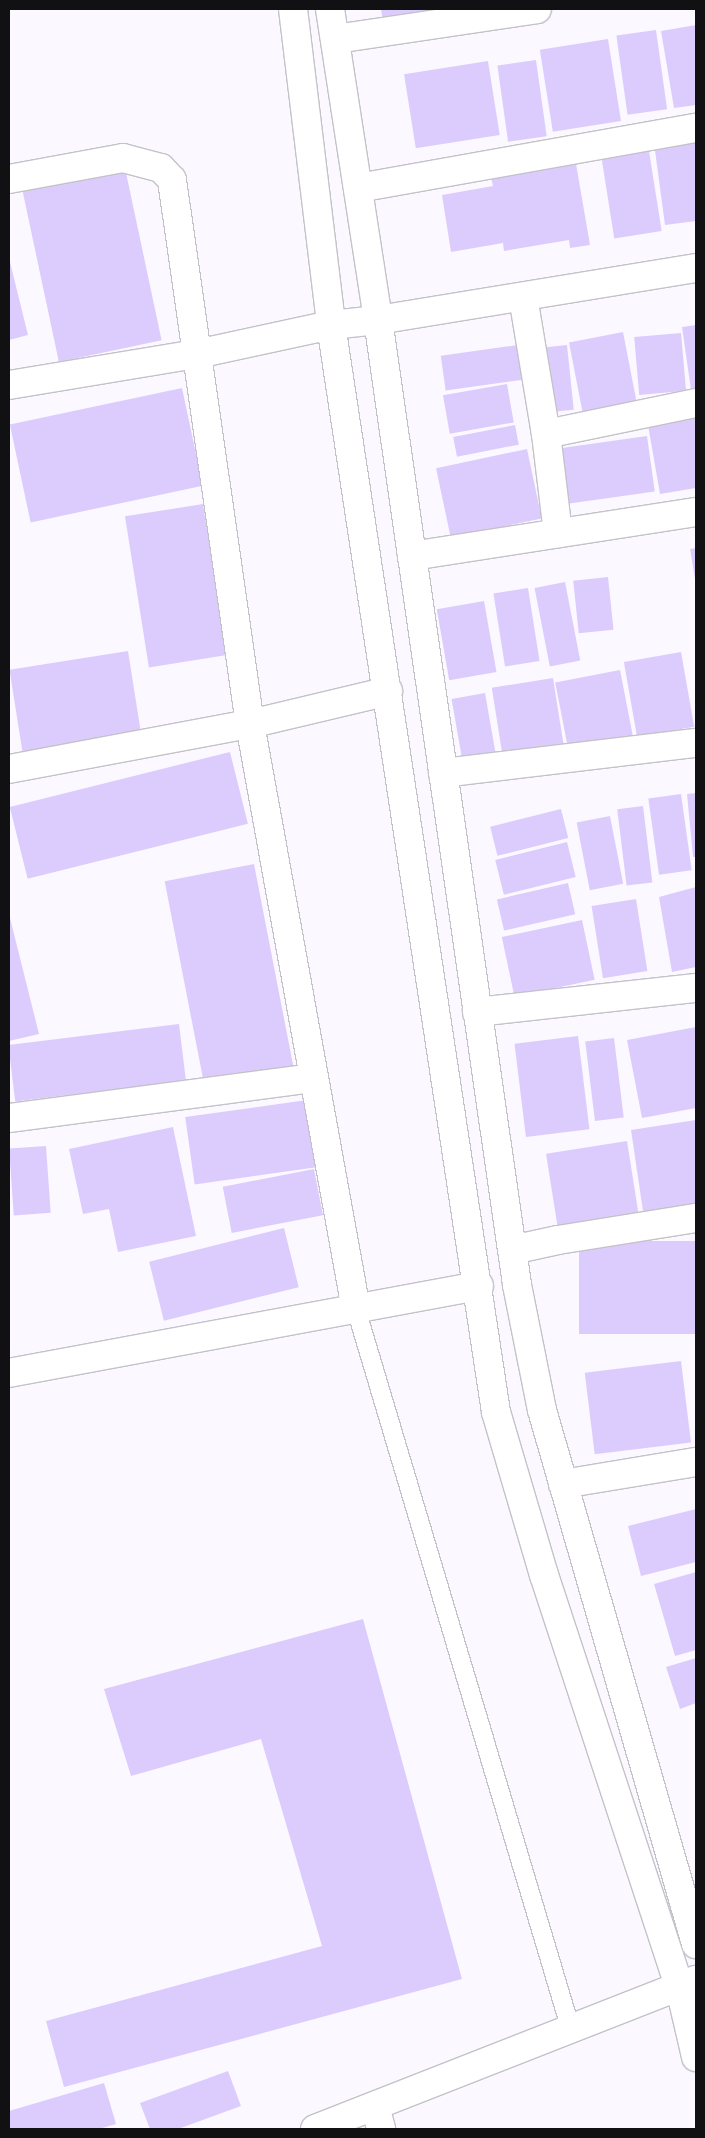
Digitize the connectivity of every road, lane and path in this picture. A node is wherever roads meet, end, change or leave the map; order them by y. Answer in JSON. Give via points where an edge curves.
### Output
{"nodes":[{"id":1,"x":293,"y":9,"type":"edge"},
{"id":2,"x":330,"y":9,"type":"edge"},
{"id":3,"x":537,"y":9,"type":"edge"},
{"id":4,"x":472,"y":14,"type":"edge"},
{"id":5,"x":334,"y":40,"type":"junction"},
{"id":6,"x":696,"y":128,"type":"edge"},
{"id":7,"x":9,"y":179,"type":"edge"},
{"id":8,"x":358,"y":188,"type":"junction"},
{"id":9,"x":696,"y":268,"type":"edge"},
{"id":10,"x":523,"y":297,"type":"junction"},
{"id":11,"x":378,"y":320,"type":"junction"},
{"id":12,"x":332,"y":325,"type":"junction"},
{"id":13,"x":198,"y":354,"type":"junction"},
{"id":14,"x":9,"y":385,"type":"edge"},
{"id":15,"x":696,"y":403,"type":"edge"},
{"id":16,"x":546,"y":434,"type":"junction"},
{"id":17,"x":696,"y":512,"type":"edge"},
{"id":18,"x":558,"y":533,"type":"junction"},
{"id":19,"x":412,"y":556,"type":"junction"},
{"id":20,"x":388,"y":691,"type":"junction"},
{"id":21,"x":250,"y":724,"type":"junction"},
{"id":22,"x":696,"y":743,"type":"edge"},
{"id":23,"x":9,"y":769,"type":"edge"},
{"id":24,"x":443,"y":773,"type":"junction"},
{"id":25,"x":696,"y":988,"type":"edge"},
{"id":26,"x":477,"y":1012,"type":"junction"},
{"id":27,"x":313,"y":1078,"type":"junction"},
{"id":28,"x":9,"y":1118,"type":"edge"},
{"id":29,"x":696,"y":1218,"type":"edge"},
{"id":30,"x":512,"y":1250,"type":"junction"},
{"id":31,"x":478,"y":1286,"type":"junction"},
{"id":32,"x":356,"y":1309,"type":"junction"},
{"id":33,"x":9,"y":1374,"type":"edge"},
{"id":34,"x":696,"y":1462,"type":"edge"},
{"id":35,"x":563,"y":1484,"type":"junction"},
{"id":36,"x":696,"y":1944,"type":"edge"},
{"id":37,"x":688,"y":1984,"type":"edge"},
{"id":38,"x":571,"y":2030,"type":"junction"},
{"id":39,"x":696,"y":2057,"type":"edge"},
{"id":40,"x":378,"y":2118,"type":"edge"},
{"id":41,"x":316,"y":2129,"type":"edge"}],
"edges":[{"from":1,"to":12,"type":"street"},
{"from":2,"to":5,"type":"street"},
{"from":3,"to":4,"type":"street"},
{"from":4,"to":5,"type":"street"},
{"from":5,"to":8,"type":"street"},
{"from":6,"to":8,"type":"street"},
{"from":7,"to":13,"type":"street","via":[[123,158],[161,168],[172,180]]},
{"from":8,"to":11,"type":"street"},
{"from":9,"to":10,"type":"street"},
{"from":10,"to":11,"type":"street"},
{"from":10,"to":16,"type":"street"},
{"from":11,"to":12,"type":"street"},
{"from":11,"to":19,"type":"street"},
{"from":12,"to":13,"type":"street"},
{"from":12,"to":20,"type":"street"},
{"from":13,"to":14,"type":"street"},
{"from":13,"to":21,"type":"street"},
{"from":15,"to":16,"type":"street"},
{"from":16,"to":18,"type":"street"},
{"from":17,"to":18,"type":"street"},
{"from":18,"to":19,"type":"street"},
{"from":19,"to":24,"type":"street"},
{"from":20,"to":21,"type":"street"},
{"from":20,"to":31,"type":"street"},
{"from":21,"to":23,"type":"street"},
{"from":21,"to":27,"type":"street"},
{"from":22,"to":24,"type":"street"},
{"from":24,"to":26,"type":"street"},
{"from":25,"to":26,"type":"street"},
{"from":26,"to":30,"type":"street"},
{"from":27,"to":28,"type":"street"},
{"from":27,"to":32,"type":"street"},
{"from":29,"to":30,"type":"street"},
{"from":30,"to":35,"type":"street","via":[[542,1410]]},
{"from":31,"to":32,"type":"street"},
{"from":31,"to":37,"type":"street","via":[[496,1412],[544,1575]]},
{"from":32,"to":33,"type":"street"},
{"from":32,"to":38,"type":"lane"},
{"from":34,"to":35,"type":"street"},
{"from":35,"to":36,"type":"street"},
{"from":37,"to":38,"type":"street"},
{"from":37,"to":39,"type":"street"},
{"from":38,"to":40,"type":"street"},
{"from":40,"to":41,"type":"street"}]}
